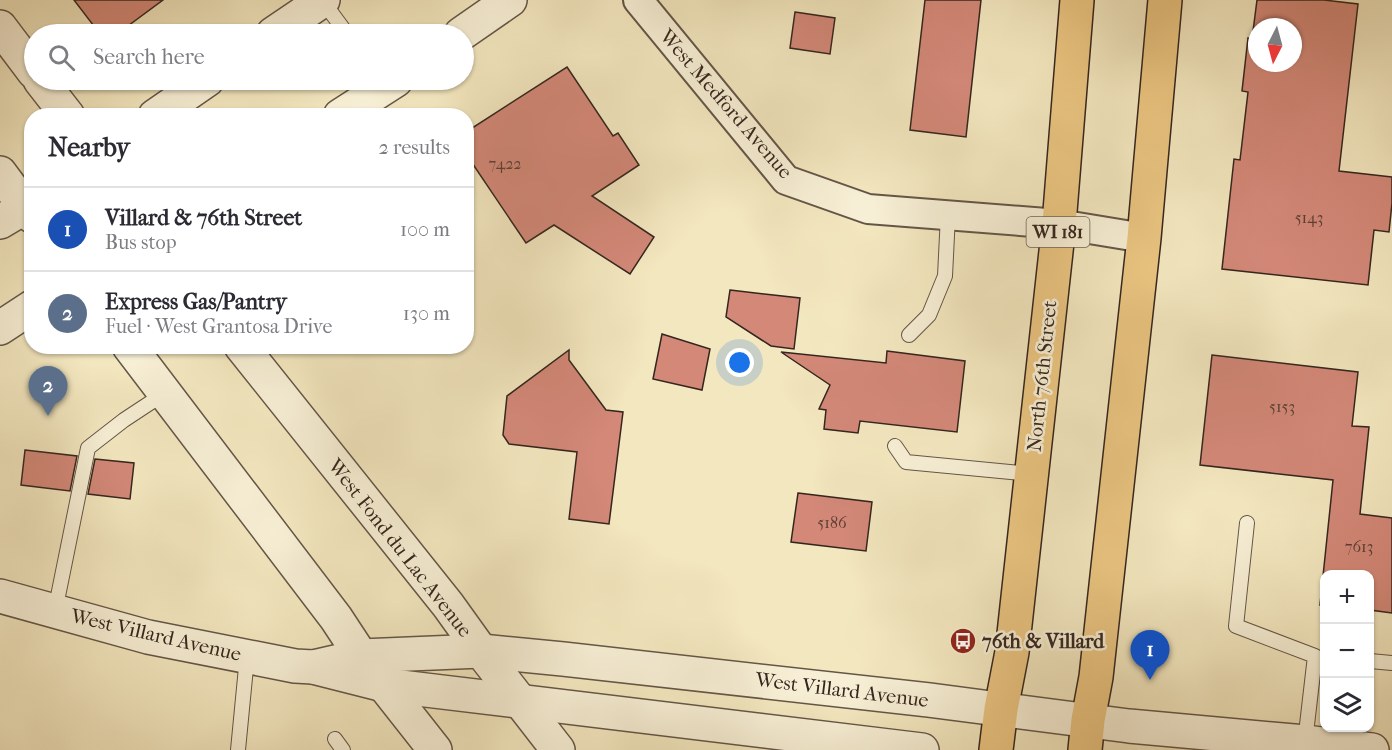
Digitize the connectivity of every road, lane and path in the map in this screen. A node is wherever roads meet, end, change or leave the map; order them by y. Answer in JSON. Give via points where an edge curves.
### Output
{"nodes":[{"id":1,"x":323,"y":0,"type":"edge"},
{"id":2,"x":510,"y":0,"type":"edge"},
{"id":3,"x":638,"y":0,"type":"edge"},
{"id":4,"x":1077,"y":0,"type":"edge"},
{"id":5,"x":1165,"y":0,"type":"edge"},
{"id":6,"x":288,"y":24,"type":"edge"},
{"id":7,"x":339,"y":24,"type":"edge"},
{"id":8,"x":474,"y":25,"type":"edge"},
{"id":9,"x":0,"y":27,"type":"edge"},
{"id":10,"x":24,"y":59,"type":"edge"},
{"id":11,"x":48,"y":90,"type":"edge"},
{"id":12,"x":193,"y":90,"type":"edge"},
{"id":13,"x":375,"y":90,"type":"edge"},
{"id":14,"x":62,"y":108,"type":"edge"},
{"id":15,"x":167,"y":108,"type":"edge"},
{"id":16,"x":351,"y":108,"type":"edge"},
{"id":17,"x":0,"y":173,"type":"edge"},
{"id":18,"x":22,"y":212,"type":"edge"},
{"id":19,"x":948,"y":216,"type":"junction"},
{"id":20,"x":1059,"y":224,"type":"junction"},
{"id":21,"x":1144,"y":238,"type":"junction"},
{"id":22,"x":24,"y":312,"type":"edge"},
{"id":23,"x":0,"y":328,"type":"edge"},
{"id":24,"x":909,"y":335,"type":"dead end"},
{"id":25,"x":135,"y":354,"type":"edge"},
{"id":26,"x":247,"y":354,"type":"edge"},
{"id":27,"x":165,"y":393,"type":"junction"},
{"id":28,"x":895,"y":446,"type":"dead end"},
{"id":29,"x":1031,"y":474,"type":"junction"},
{"id":30,"x":1247,"y":524,"type":"dead end"},
{"id":31,"x":0,"y":596,"type":"edge"},
{"id":32,"x":55,"y":611,"type":"junction"},
{"id":33,"x":481,"y":651,"type":"junction"},
{"id":34,"x":247,"y":656,"type":"junction"},
{"id":35,"x":361,"y":656,"type":"junction"},
{"id":36,"x":1320,"y":657,"type":"edge"},
{"id":37,"x":1374,"y":661,"type":"edge"},
{"id":38,"x":1392,"y":663,"type":"edge"},
{"id":39,"x":313,"y":667,"type":"junction"},
{"id":40,"x":384,"y":685,"type":"junction"},
{"id":41,"x":521,"y":701,"type":"junction"},
{"id":42,"x":1001,"y":710,"type":"junction"},
{"id":43,"x":1087,"y":735,"type":"edge"},
{"id":44,"x":1304,"y":746,"type":"edge"},
{"id":45,"x":425,"y":747,"type":"edge"},
{"id":46,"x":238,"y":750,"type":"edge"},
{"id":47,"x":558,"y":750,"type":"edge"},
{"id":48,"x":922,"y":750,"type":"edge"},
{"id":49,"x":996,"y":750,"type":"edge"},
{"id":50,"x":1372,"y":750,"type":"edge"}],
"edges":[{"from":1,"to":6,"type":"street"},
{"from":1,"to":7,"type":"lane"},
{"from":2,"to":8,"type":"street"},
{"from":3,"to":19,"type":"street","name":"West Medford Avenue","via":[[786,180],[868,210]]},
{"from":4,"to":20,"type":"main road","name":"North 76th Street","number":"WI 181"},
{"from":5,"to":21,"type":"main road"},
{"from":9,"to":10,"type":"street"},
{"from":11,"to":14,"type":"street"},
{"from":12,"to":15,"type":"street"},
{"from":13,"to":16,"type":"street"},
{"from":17,"to":18,"type":"street"},
{"from":19,"to":20,"type":"street","name":"West Medford Avenue"},
{"from":19,"to":24,"type":"lane","via":[[945,276],[929,315]]},
{"from":20,"to":21,"type":"street","name":"West Medford Avenue"},
{"from":20,"to":29,"type":"main road","name":"North 76th Street","number":"WI 181"},
{"from":21,"to":43,"type":"main road"},
{"from":22,"to":23,"type":"street"},
{"from":25,"to":27,"type":"street"},
{"from":26,"to":33,"type":"street","name":"West Fond du Lac Avenue"},
{"from":27,"to":32,"type":"lane","via":[[88,448]]},
{"from":27,"to":35,"type":"street"},
{"from":28,"to":29,"type":"lane","via":[[906,462]]},
{"from":29,"to":42,"type":"main road","name":"North 76th Street","number":"WI 181","via":[[1012,652]]},
{"from":30,"to":36,"type":"lane","via":[[1236,626]]},
{"from":31,"to":32,"type":"street","name":"West Villard Avenue"},
{"from":32,"to":34,"type":"street","name":"West Villard Avenue","via":[[148,637]]},
{"from":33,"to":35,"type":"street","name":"West Villard Avenue"},
{"from":33,"to":41,"type":"street","name":"West Fond du Lac Avenue"},
{"from":33,"to":42,"type":"street","name":"West Villard Avenue"},
{"from":34,"to":39,"type":"street","name":"West Villard Avenue"},
{"from":34,"to":46,"type":"lane"},
{"from":35,"to":39,"type":"street","name":"West Villard Avenue"},
{"from":35,"to":40,"type":"street"},
{"from":36,"to":44,"type":"lane"},
{"from":37,"to":38,"type":"lane"},
{"from":39,"to":40,"type":"street","name":"West Villard Avenue"},
{"from":40,"to":41,"type":"street","name":"West Villard Avenue"},
{"from":40,"to":45,"type":"street"},
{"from":41,"to":47,"type":"street","name":"West Fond du Lac Avenue"},
{"from":41,"to":48,"type":"street","name":"West Villard Avenue"},
{"from":42,"to":43,"type":"street","name":"West Villard Avenue"},
{"from":42,"to":49,"type":"main road","name":"North 76th Street","number":"WI 181"},
{"from":43,"to":44,"type":"street","name":"West Villard Avenue","via":[[1129,726]]},
{"from":44,"to":50,"type":"street","name":"West Villard Avenue"}]}
